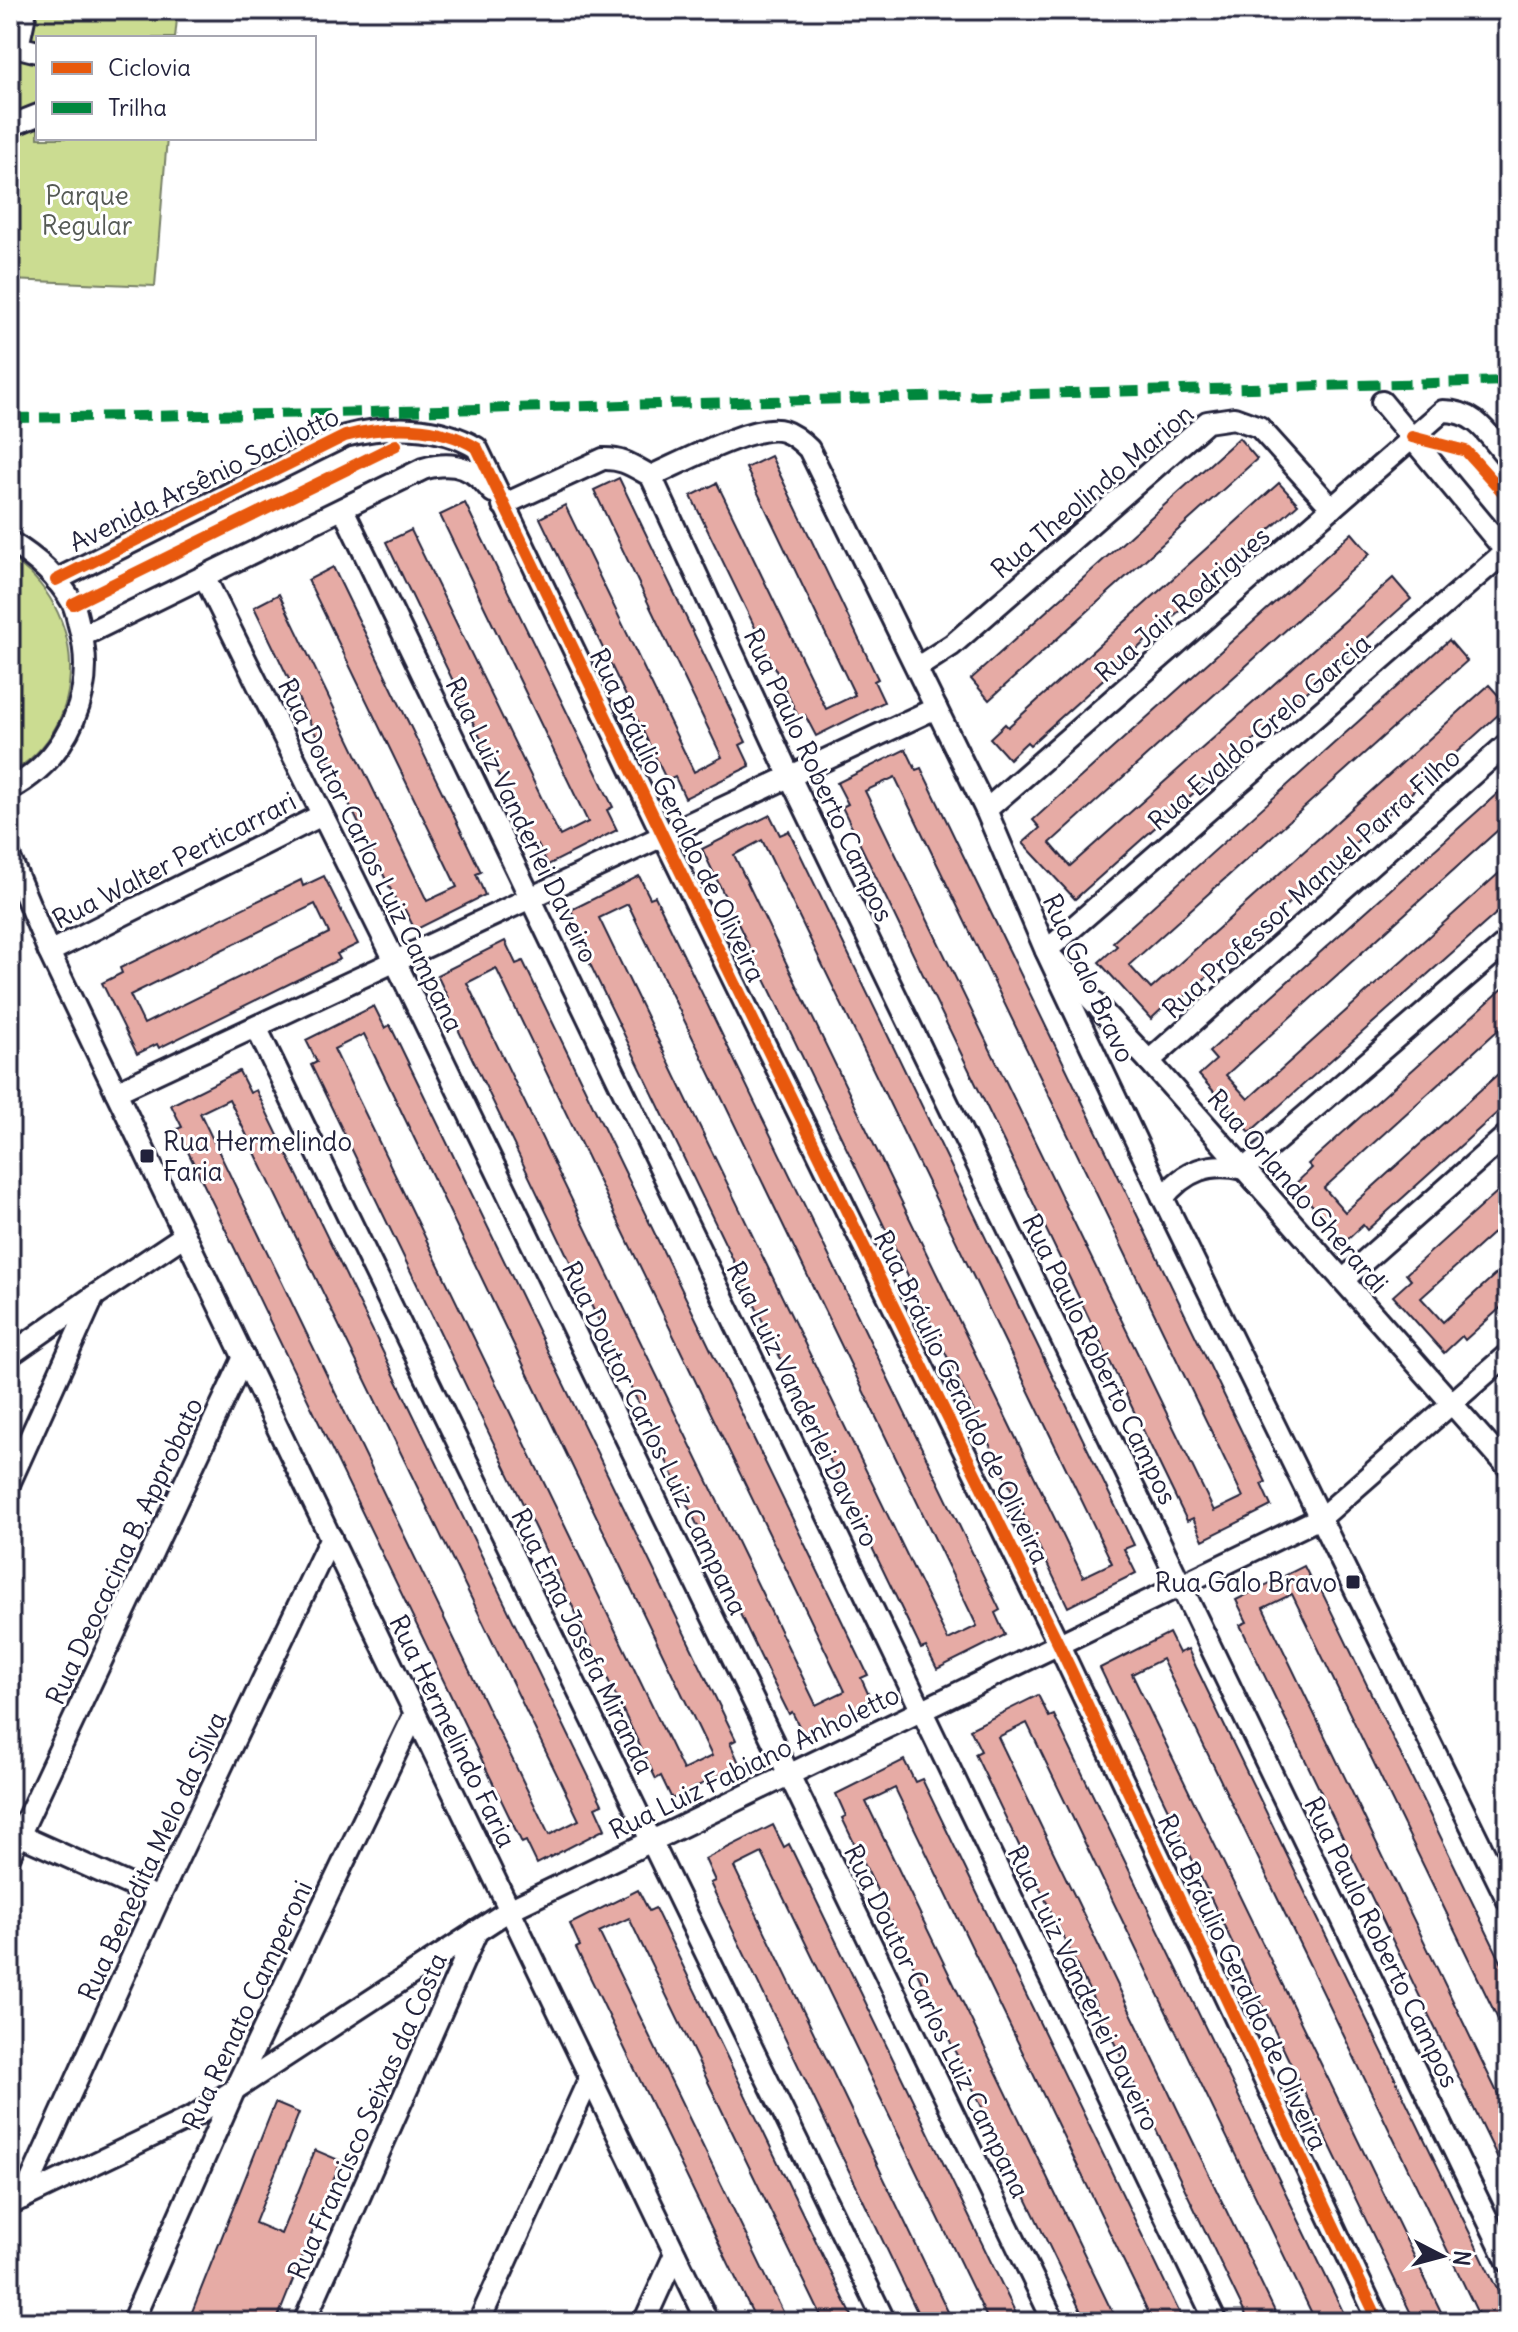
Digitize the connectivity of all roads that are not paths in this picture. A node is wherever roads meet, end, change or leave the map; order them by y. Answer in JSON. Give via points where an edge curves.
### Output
{"nodes":[{"id":1,"x":26,"y":10,"type":"edge"},
{"id":2,"x":36,"y":52,"type":"edge"},
{"id":3,"x":36,"y":116,"type":"edge"},
{"id":4,"x":10,"y":126,"type":"edge"},
{"id":5,"x":1382,"y":402,"type":"dead end"},
{"id":6,"x":431,"y":430,"type":"junction"},
{"id":7,"x":1412,"y":437,"type":"junction"},
{"id":8,"x":1508,"y":458,"type":"edge"},
{"id":9,"x":423,"y":469,"type":"junction"},
{"id":10,"x":651,"y":476,"type":"junction"},
{"id":11,"x":501,"y":500,"type":"junction"},
{"id":12,"x":1332,"y":508,"type":"junction"},
{"id":13,"x":343,"y":509,"type":"junction"},
{"id":14,"x":10,"y":542,"type":"edge"},
{"id":15,"x":1507,"y":552,"type":"edge"},
{"id":16,"x":205,"y":578,"type":"junction"},
{"id":17,"x":56,"y":580,"type":"junction"},
{"id":18,"x":82,"y":636,"type":"junction"},
{"id":19,"x":918,"y":667,"type":"junction"},
{"id":20,"x":936,"y":708,"type":"junction"},
{"id":21,"x":1508,"y":743,"type":"edge"},
{"id":22,"x":790,"y":777,"type":"junction"},
{"id":23,"x":10,"y":789,"type":"edge"},
{"id":24,"x":986,"y":810,"type":"junction"},
{"id":25,"x":322,"y":815,"type":"junction"},
{"id":26,"x":663,"y":836,"type":"junction"},
{"id":27,"x":10,"y":858,"type":"edge"},
{"id":28,"x":530,"y":898,"type":"junction"},
{"id":29,"x":1508,"y":941,"type":"edge"},
{"id":30,"x":1046,"y":951,"type":"junction"},
{"id":31,"x":49,"y":952,"type":"junction"},
{"id":32,"x":395,"y":961,"type":"junction"},
{"id":33,"x":256,"y":1027,"type":"junction"},
{"id":34,"x":1149,"y":1061,"type":"junction"},
{"id":35,"x":116,"y":1092,"type":"junction"},
{"id":36,"x":1508,"y":1134,"type":"edge"},
{"id":37,"x":1244,"y":1169,"type":"junction"},
{"id":38,"x":1163,"y":1198,"type":"junction"},
{"id":39,"x":185,"y":1235,"type":"junction"},
{"id":40,"x":1343,"y":1280,"type":"junction"},
{"id":41,"x":94,"y":1296,"type":"junction"},
{"id":42,"x":1508,"y":1354,"type":"edge"},
{"id":43,"x":10,"y":1355,"type":"edge"},
{"id":44,"x":244,"y":1357,"type":"junction"},
{"id":45,"x":1451,"y":1404,"type":"junction"},
{"id":46,"x":1508,"y":1467,"type":"edge"},
{"id":47,"x":10,"y":1482,"type":"edge"},
{"id":48,"x":1322,"y":1517,"type":"junction"},
{"id":49,"x":331,"y":1537,"type":"junction"},
{"id":50,"x":1180,"y":1584,"type":"junction"},
{"id":51,"x":1058,"y":1643,"type":"junction"},
{"id":52,"x":922,"y":1710,"type":"junction"},
{"id":53,"x":415,"y":1713,"type":"junction"},
{"id":54,"x":789,"y":1774,"type":"junction"},
{"id":55,"x":14,"y":1833,"type":"edge"},
{"id":56,"x":651,"y":1841,"type":"junction"},
{"id":57,"x":10,"y":1855,"type":"edge"},
{"id":58,"x":159,"y":1898,"type":"junction"},
{"id":59,"x":1508,"y":1901,"type":"edge"},
{"id":60,"x":511,"y":1909,"type":"junction"},
{"id":61,"x":478,"y":1930,"type":"junction"},
{"id":62,"x":590,"y":2077,"type":"junction"},
{"id":63,"x":233,"y":2093,"type":"junction"},
{"id":64,"x":16,"y":2201,"type":"edge"},
{"id":65,"x":675,"y":2254,"type":"junction"},
{"id":66,"x":1508,"y":2262,"type":"edge"},
{"id":67,"x":132,"y":2322,"type":"edge"},
{"id":68,"x":304,"y":2322,"type":"edge"},
{"id":69,"x":479,"y":2322,"type":"edge"},
{"id":70,"x":644,"y":2322,"type":"edge"},
{"id":71,"x":708,"y":2322,"type":"edge"},
{"id":72,"x":885,"y":2322,"type":"edge"},
{"id":73,"x":1054,"y":2322,"type":"edge"},
{"id":74,"x":1216,"y":2322,"type":"edge"},
{"id":75,"x":1379,"y":2322,"type":"edge"}],
"edges":[{"from":1,"to":2,"type":"street","via":[[18,47]]},
{"from":3,"to":4,"type":"street"},
{"from":5,"to":7,"type":"street"},
{"from":6,"to":9,"type":"street"},
{"from":6,"to":11,"type":"street","name":"Avenida Arsênio Sacilotto","via":[[458,436],[477,448]]},
{"from":6,"to":17,"type":"street","name":"Avenida Arsênio Sacilotto","via":[[374,429],[345,436]]},
{"from":7,"to":8,"type":"street","name":"Rua Jair Rodrigues","via":[[1443,411],[1457,411],[1470,415]]},
{"from":7,"to":12,"type":"street","name":"Rua Jair Rodrigues"},
{"from":7,"to":15,"type":"street"},
{"from":9,"to":11,"type":"street","via":[[466,469]]},
{"from":9,"to":13,"type":"street"},
{"from":10,"to":11,"type":"street","via":[[629,462],[603,459]]},
{"from":10,"to":19,"type":"street","name":"Rua Galo Bravo","via":[[769,429],[783,431],[809,449]]},
{"from":10,"to":22,"type":"street","name":"Rua Paulo Roberto Campos"},
{"from":11,"to":26,"type":"street","name":"Rua Bráulio Geraldo de Oliveira"},
{"from":12,"to":19,"type":"street","name":"Rua Theolindo Marion","via":[[1259,427],[1234,418],[1207,422],[952,645]]},
{"from":12,"to":24,"type":"street","name":"Rua Jair Rodrigues"},
{"from":13,"to":16,"type":"street"},
{"from":13,"to":28,"type":"street","name":"Rua Luiz Vanderlei Daveiro"},
{"from":14,"to":17,"type":"street"},
{"from":15,"to":30,"type":"street","name":"Rua Evaldo Grelo Garcia"},
{"from":16,"to":18,"type":"street"},
{"from":16,"to":25,"type":"street","name":"Rua Doutor Carlos Luiz Campana"},
{"from":17,"to":18,"type":"street","via":[[73,604]]},
{"from":18,"to":23,"type":"street","via":[[85,678],[75,719],[53,755]]},
{"from":19,"to":20,"type":"street","name":"Rua Galo Bravo"},
{"from":20,"to":22,"type":"street"},
{"from":20,"to":24,"type":"street","name":"Rua Galo Bravo"},
{"from":21,"to":34,"type":"street","name":"Rua Professor Manuel Parra Filho"},
{"from":22,"to":26,"type":"street"},
{"from":22,"to":50,"type":"street","name":"Rua Paulo Roberto Campos"},
{"from":24,"to":30,"type":"street","name":"Rua Galo Bravo"},
{"from":25,"to":31,"type":"street","name":"Rua Walter Perticarrari"},
{"from":25,"to":32,"type":"street","name":"Rua Doutor Carlos Luiz Campana"},
{"from":26,"to":28,"type":"street"},
{"from":26,"to":51,"type":"street","name":"Rua Bráulio Geraldo de Oliveira"},
{"from":27,"to":31,"type":"street","name":"Rua Hermelindo Faria"},
{"from":28,"to":32,"type":"street"},
{"from":28,"to":52,"type":"street","name":"Rua Luiz Vanderlei Daveiro"},
{"from":29,"to":37,"type":"street"},
{"from":30,"to":34,"type":"street","name":"Rua Orlando Gherardi"},
{"from":30,"to":38,"type":"street","name":"Rua Galo Bravo"},
{"from":31,"to":35,"type":"street","name":"Rua Hermelindo Faria"},
{"from":32,"to":33,"type":"street"},
{"from":32,"to":54,"type":"street","name":"Rua Doutor Carlos Luiz Campana"},
{"from":33,"to":35,"type":"street"},
{"from":33,"to":56,"type":"street","name":"Rua Ema Josefa Miranda"},
{"from":34,"to":37,"type":"street","name":"Rua Orlando Gherardi"},
{"from":35,"to":39,"type":"street","name":"Rua Hermelindo Faria"},
{"from":36,"to":40,"type":"street"},
{"from":37,"to":38,"type":"street","via":[[1199,1169],[1175,1183]]},
{"from":37,"to":40,"type":"street","name":"Rua Orlando Gherardi"},
{"from":38,"to":48,"type":"street","name":"Rua Galo Bravo"},
{"from":39,"to":41,"type":"street"},
{"from":39,"to":44,"type":"street","name":"Rua Hermelindo Faria"},
{"from":40,"to":45,"type":"street","name":"Rua Orlando Gherardi"},
{"from":41,"to":43,"type":"street"},
{"from":41,"to":47,"type":"street"},
{"from":42,"to":45,"type":"street","name":"Rua Luiz Fabiano Anholetto"},
{"from":44,"to":49,"type":"street","name":"Rua Hermelindo Faria"},
{"from":44,"to":55,"type":"street","name":"Rua Deocacina B. Approbato"},
{"from":45,"to":46,"type":"street","name":"Rua Orlando Gherardi"},
{"from":45,"to":48,"type":"street","name":"Rua Luiz Fabiano Anholetto"},
{"from":48,"to":50,"type":"street","name":"Rua Luiz Fabiano Anholetto"},
{"from":48,"to":59,"type":"street","name":"Rua Galo Bravo"},
{"from":49,"to":53,"type":"street","name":"Rua Hermelindo Faria"},
{"from":49,"to":58,"type":"street","name":"Rua Benedita Melo da Silva"},
{"from":50,"to":51,"type":"street","name":"Rua Luiz Fabiano Anholetto"},
{"from":50,"to":66,"type":"street","name":"Rua Paulo Roberto Campos"},
{"from":51,"to":52,"type":"street","name":"Rua Luiz Fabiano Anholetto"},
{"from":51,"to":75,"type":"street","name":"Rua Bráulio Geraldo de Oliveira"},
{"from":52,"to":54,"type":"street","name":"Rua Luiz Fabiano Anholetto"},
{"from":52,"to":74,"type":"street","name":"Rua Luiz Vanderlei Daveiro"},
{"from":53,"to":60,"type":"street","name":"Rua Hermelindo Faria"},
{"from":53,"to":63,"type":"street","name":"Rua Renato Camperoni"},
{"from":54,"to":56,"type":"street","name":"Rua Luiz Fabiano Anholetto"},
{"from":54,"to":73,"type":"street","name":"Rua Doutor Carlos Luiz Campana"},
{"from":55,"to":57,"type":"street","name":"Rua Deocacina B. Approbato"},
{"from":55,"to":58,"type":"street"},
{"from":56,"to":60,"type":"street","name":"Rua Luiz Fabiano Anholetto"},
{"from":56,"to":72,"type":"street","name":"Rua Ema Josefa Miranda"},
{"from":58,"to":64,"type":"street","name":"Rua Benedita Melo da Silva"},
{"from":60,"to":61,"type":"street","name":"Rua Luiz Fabiano Anholetto"},
{"from":60,"to":62,"type":"street","name":"Rua Hermelindo Faria"},
{"from":61,"to":63,"type":"street","name":"Rua Luiz Fabiano Anholetto"},
{"from":61,"to":68,"type":"street","name":"Rua Francisco Seixas da Costa"},
{"from":62,"to":65,"type":"street","name":"Rua Hermelindo Faria"},
{"from":62,"to":69,"type":"street"},
{"from":63,"to":64,"type":"street","name":"Rua Luiz Fabiano Anholetto"},
{"from":63,"to":67,"type":"street","name":"Rua Renato Camperoni"},
{"from":65,"to":70,"type":"street"},
{"from":65,"to":71,"type":"street","name":"Rua Hermelindo Faria"}]}
